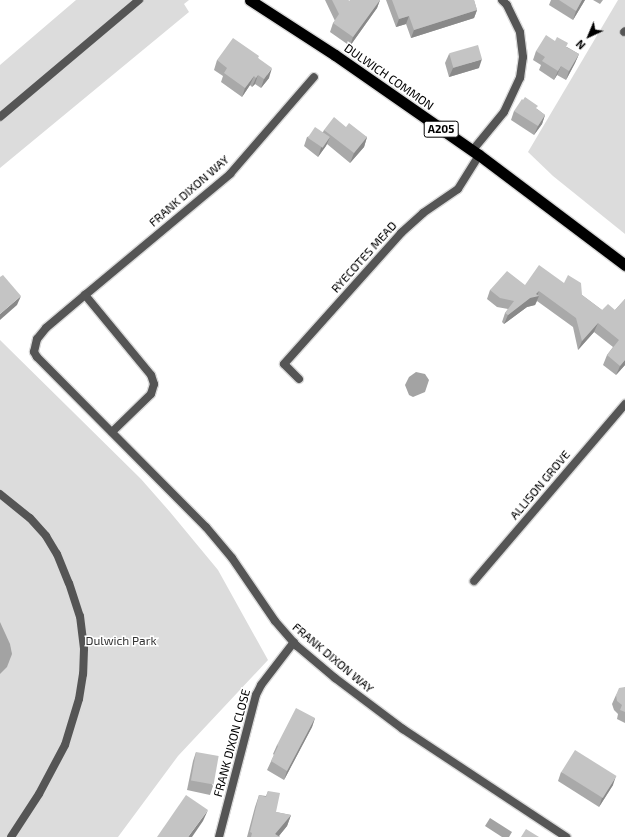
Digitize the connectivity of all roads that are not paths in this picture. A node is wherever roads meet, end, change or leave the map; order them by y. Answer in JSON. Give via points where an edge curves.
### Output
{"nodes":[{"id":1,"x":138,"y":0,"type":"edge"},
{"id":2,"x":250,"y":0,"type":"edge"},
{"id":3,"x":502,"y":0,"type":"edge"},
{"id":4,"x":314,"y":77,"type":"dead end"},
{"id":5,"x":0,"y":117,"type":"edge"},
{"id":6,"x":476,"y":153,"type":"junction"},
{"id":7,"x":625,"y":266,"type":"edge"},
{"id":8,"x":85,"y":295,"type":"junction"},
{"id":9,"x":299,"y":379,"type":"dead end"},
{"id":10,"x":625,"y":404,"type":"edge"},
{"id":11,"x":112,"y":432,"type":"junction"},
{"id":12,"x":0,"y":494,"type":"edge"},
{"id":13,"x":474,"y":582,"type":"dead end"},
{"id":14,"x":294,"y":642,"type":"junction"},
{"id":15,"x":11,"y":837,"type":"edge"},
{"id":16,"x":219,"y":837,"type":"edge"},
{"id":17,"x":566,"y":837,"type":"edge"}],
"edges":[{"from":1,"to":5,"type":"street"},
{"from":2,"to":6,"type":"highway","name":"DULWICH COMMON","number":"A205","via":[[335,55]]},
{"from":3,"to":6,"type":"street","via":[[520,32],[523,57],[520,78],[504,112]]},
{"from":4,"to":8,"type":"street","name":"FRANK DIXON WAY","via":[[230,174]]},
{"from":6,"to":7,"type":"highway","name":"DULWICH COMMON","number":"A205"},
{"from":6,"to":9,"type":"street","name":"RYECOTES MEAD","via":[[458,189],[423,213],[401,233],[284,364]]},
{"from":8,"to":11,"type":"street","via":[[151,375],[154,384],[151,394]]},
{"from":8,"to":11,"type":"street","name":"FRANK DIXON WAY","via":[[46,328],[37,339],[34,352]]},
{"from":10,"to":13,"type":"street","name":"ALLISON GROVE"},
{"from":11,"to":14,"type":"street","name":"FRANK DIXON WAY","via":[[206,527],[232,558],[275,621]]},
{"from":12,"to":15,"type":"street","via":[[30,518],[46,536],[56,554],[80,616],[84,649],[79,699],[65,745],[39,794]]},
{"from":14,"to":16,"type":"street","name":"FRANK DIXON CLOSE","via":[[256,695]]},
{"from":14,"to":17,"type":"street","name":"FRANK DIXON WAY","via":[[335,678],[403,729]]}]}
